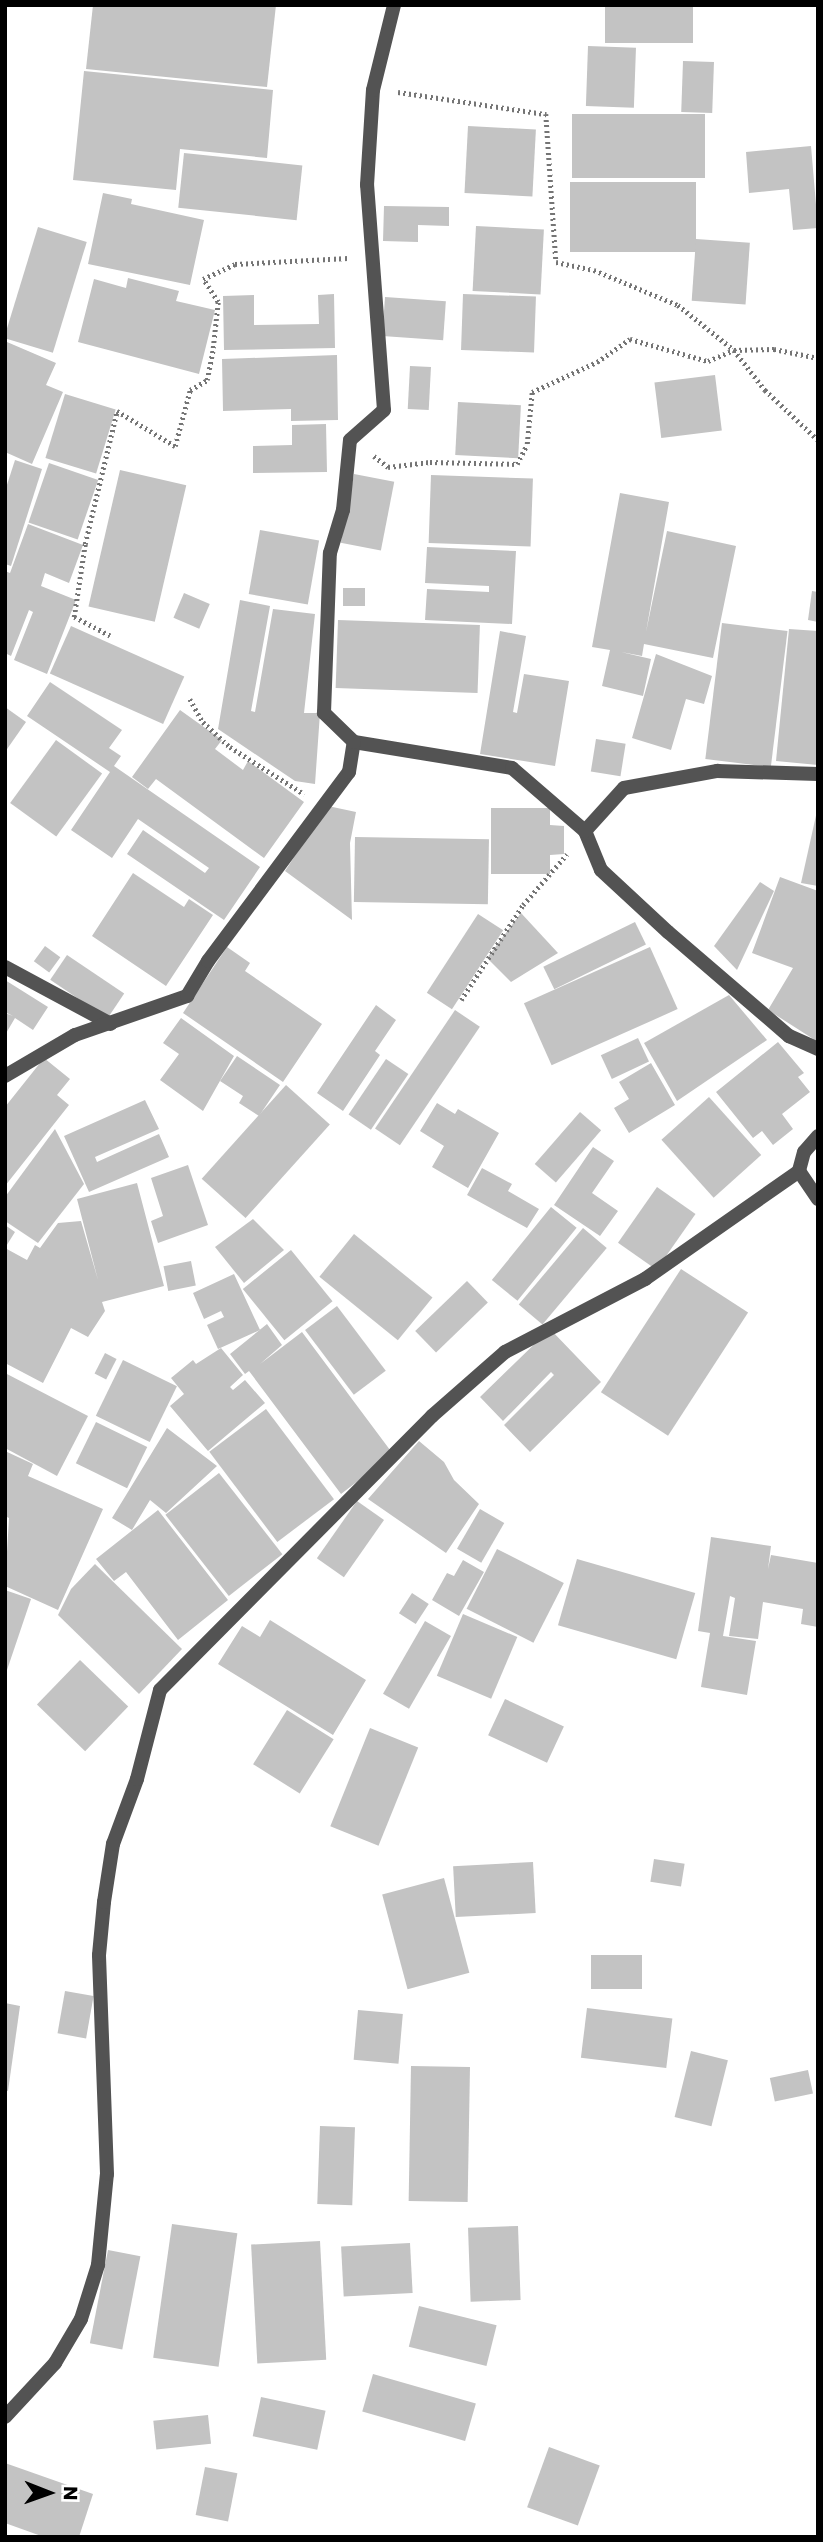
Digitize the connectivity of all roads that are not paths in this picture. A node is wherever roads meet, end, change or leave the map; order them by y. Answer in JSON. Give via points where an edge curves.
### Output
{"nodes":[{"id":1,"x":394,"y":5,"type":"edge"},
{"id":2,"x":354,"y":742,"type":"junction"},
{"id":3,"x":818,"y":774,"type":"edge"},
{"id":4,"x":585,"y":831,"type":"junction"},
{"id":5,"x":5,"y":967,"type":"edge"},
{"id":6,"x":111,"y":1024,"type":"junction"},
{"id":7,"x":818,"y":1049,"type":"edge"},
{"id":8,"x":5,"y":1076,"type":"edge"},
{"id":9,"x":818,"y":1136,"type":"edge"},
{"id":10,"x":799,"y":1171,"type":"junction"},
{"id":11,"x":818,"y":1199,"type":"edge"},
{"id":12,"x":5,"y":2417,"type":"edge"}],
"edges":[{"from":1,"to":2,"type":"street","via":[[373,90],[367,185],[384,410],[350,440],[343,510],[330,553],[324,713]]},
{"from":2,"to":4,"type":"street","via":[[512,768]]},
{"from":2,"to":6,"type":"street","via":[[351,766],[342,784],[318,809],[187,996]]},
{"from":3,"to":4,"type":"street","via":[[718,771],[624,788]]},
{"from":4,"to":7,"type":"street","via":[[601,870],[789,1036]]},
{"from":5,"to":6,"type":"street"},
{"from":6,"to":8,"type":"street","via":[[75,1035]]},
{"from":9,"to":10,"type":"street","via":[[804,1152]]},
{"from":10,"to":11,"type":"street"},
{"from":10,"to":12,"type":"street","via":[[645,1279],[505,1352],[432,1416],[160,1690],[137,1779],[113,1844],[104,1902],[99,1955],[107,2174],[98,2265],[81,2319],[55,2363]]}]}
